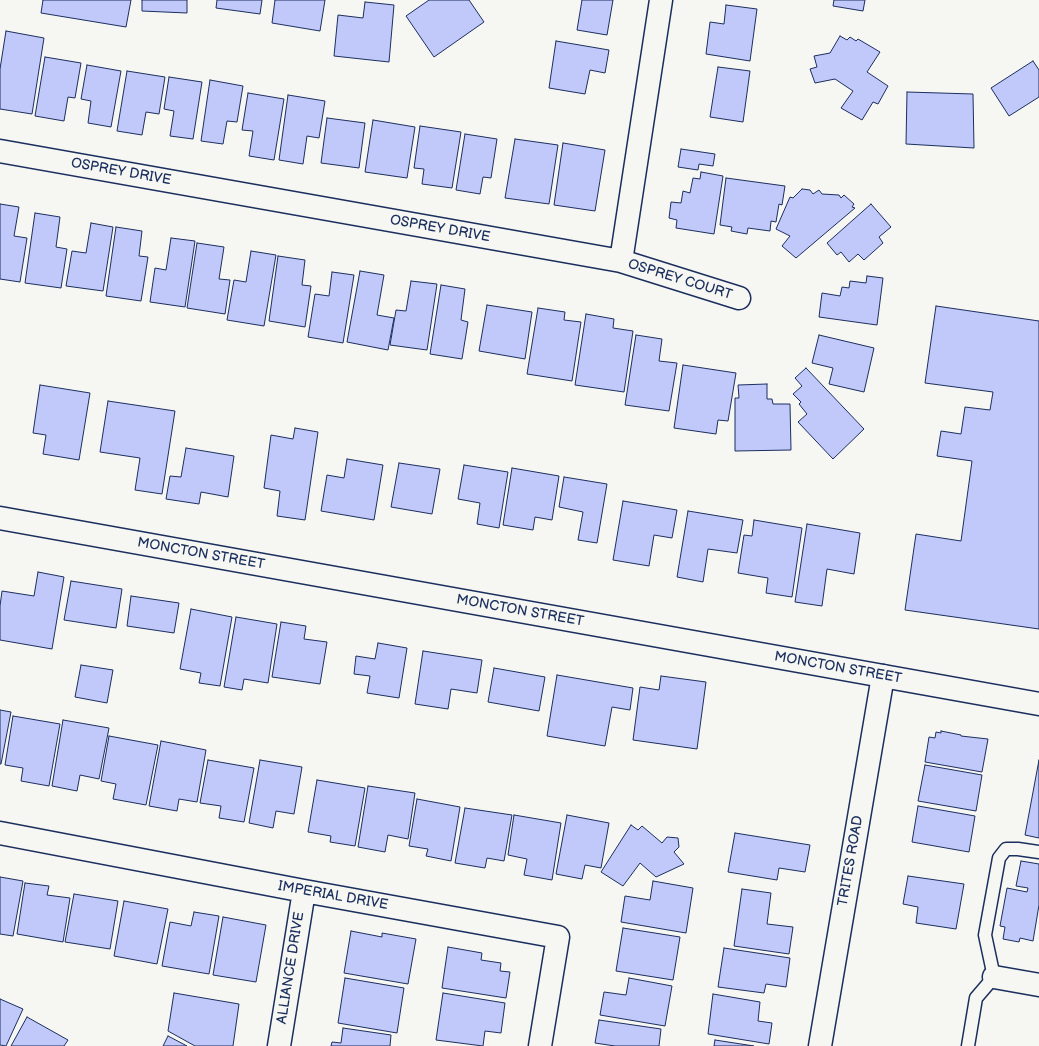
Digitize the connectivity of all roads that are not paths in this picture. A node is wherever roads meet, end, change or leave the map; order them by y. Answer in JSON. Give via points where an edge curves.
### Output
{"nodes":[{"id":1,"x":661,"y":0,"type":"edge"},
{"id":2,"x":0,"y":151,"type":"edge"},
{"id":3,"x":621,"y":261,"type":"junction"},
{"id":4,"x":739,"y":298,"type":"dead end"},
{"id":5,"x":0,"y":518,"type":"edge"},
{"id":6,"x":883,"y":676,"type":"junction"},
{"id":7,"x":1039,"y":704,"type":"edge"},
{"id":8,"x":0,"y":833,"type":"edge"},
{"id":9,"x":1039,"y":852,"type":"edge"},
{"id":10,"x":304,"y":891,"type":"junction"},
{"id":11,"x":994,"y":977,"type":"junction"},
{"id":12,"x":1039,"y":985,"type":"edge"},
{"id":13,"x":278,"y":1046,"type":"edge"},
{"id":14,"x":540,"y":1046,"type":"edge"},
{"id":15,"x":820,"y":1046,"type":"edge"},
{"id":16,"x":968,"y":1046,"type":"edge"}],
"edges":[{"from":1,"to":3,"type":"street"},
{"from":2,"to":3,"type":"street","name":"OSPREY DRIVE"},
{"from":3,"to":4,"type":"street","name":"OSPREY COURT"},
{"from":5,"to":6,"type":"street","name":"MONCTON STREET"},
{"from":6,"to":7,"type":"street","name":"MONCTON STREET"},
{"from":6,"to":15,"type":"street","name":"TRITES ROAD"},
{"from":8,"to":10,"type":"street","name":"IMPERIAL DRIVE"},
{"from":9,"to":11,"type":"lane","via":[[1006,850],[999,858],[985,935]]},
{"from":10,"to":13,"type":"street","name":"ALLIANCE DRIVE"},
{"from":10,"to":14,"type":"street","name":"IMPERIAL DRIVE","via":[[558,937]]},
{"from":11,"to":12,"type":"street"},
{"from":11,"to":16,"type":"lane","via":[[976,998]]}]}
